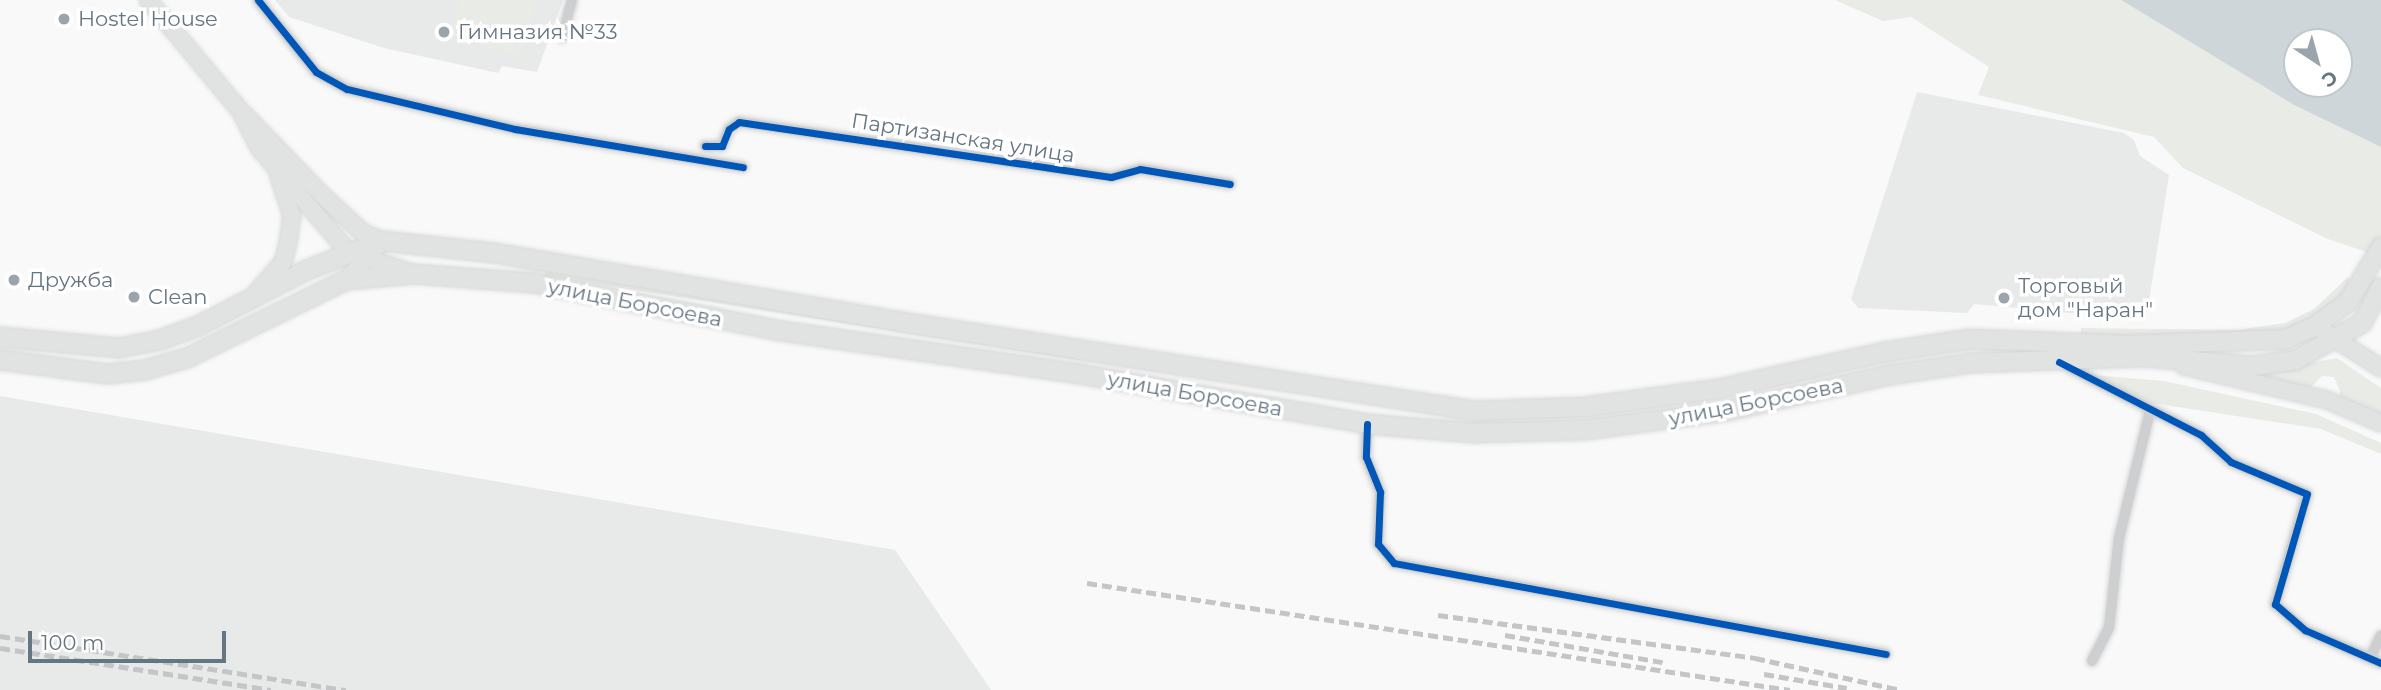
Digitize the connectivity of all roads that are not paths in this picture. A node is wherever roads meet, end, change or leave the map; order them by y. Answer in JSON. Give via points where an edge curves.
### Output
{"nodes":[{"id":1,"x":136,"y":0,"type":"edge"},
{"id":2,"x":148,"y":0,"type":"edge"},
{"id":3,"x":258,"y":0,"type":"edge"},
{"id":4,"x":572,"y":0,"type":"edge"},
{"id":5,"x":562,"y":37,"type":"dead end"},
{"id":6,"x":238,"y":108,"type":"junction"},
{"id":7,"x":705,"y":146,"type":"dead end"},
{"id":8,"x":260,"y":149,"type":"junction"},
{"id":9,"x":273,"y":166,"type":"junction"},
{"id":10,"x":743,"y":167,"type":"dead end"},
{"id":11,"x":1230,"y":184,"type":"dead end"},
{"id":12,"x":382,"y":241,"type":"junction"},
{"id":13,"x":2381,"y":247,"type":"edge"},
{"id":14,"x":358,"y":257,"type":"junction"},
{"id":15,"x":538,"y":261,"type":"junction"},
{"id":16,"x":415,"y":274,"type":"junction"},
{"id":17,"x":346,"y":280,"type":"junction"},
{"id":18,"x":2374,"y":283,"type":"edge"},
{"id":19,"x":534,"y":284,"type":"junction"},
{"id":20,"x":252,"y":296,"type":"junction"},
{"id":21,"x":2362,"y":323,"type":"junction"},
{"id":22,"x":2315,"y":326,"type":"junction"},
{"id":23,"x":0,"y":337,"type":"edge"},
{"id":24,"x":2339,"y":339,"type":"junction"},
{"id":25,"x":2358,"y":352,"type":"junction"},
{"id":26,"x":2144,"y":357,"type":"junction"},
{"id":27,"x":0,"y":360,"type":"edge"},
{"id":28,"x":2059,"y":362,"type":"junction"},
{"id":29,"x":2381,"y":368,"type":"edge"},
{"id":30,"x":1372,"y":396,"type":"junction"},
{"id":31,"x":2150,"y":411,"type":"junction"},
{"id":32,"x":1367,"y":424,"type":"junction"},
{"id":33,"x":2381,"y":424,"type":"edge"},
{"id":34,"x":2381,"y":635,"type":"edge"},
{"id":35,"x":1886,"y":654,"type":"dead end"},
{"id":36,"x":2376,"y":660,"type":"edge"},
{"id":37,"x":2092,"y":661,"type":"dead end"}],
"edges":[{"from":1,"to":8,"type":"main road"},
{"from":2,"to":6,"type":"main road"},
{"from":3,"to":10,"type":"street","via":[[316,72],[347,89],[515,130]]},
{"from":4,"to":5,"type":"street"},
{"from":6,"to":8,"type":"main road"},
{"from":6,"to":12,"type":"main road","via":[[349,221]]},
{"from":7,"to":11,"type":"street","name":"Партизанская улица","via":[[722,146],[729,130],[739,122],[1111,177],[1140,169]]},
{"from":8,"to":9,"type":"main road"},
{"from":9,"to":14,"type":"main road"},
{"from":9,"to":20,"type":"main road","via":[[292,216],[288,243],[283,262]]},
{"from":12,"to":14,"type":"main road","name":"улица Борсоева"},
{"from":12,"to":15,"type":"main road","name":"улица Борсоева"},
{"from":13,"to":18,"type":"main road"},
{"from":14,"to":16,"type":"main road"},
{"from":14,"to":17,"type":"main road"},
{"from":14,"to":20,"type":"main road","name":"улица Борсоева"},
{"from":15,"to":19,"type":"main road"},
{"from":15,"to":30,"type":"main road","name":"улица Борсоева"},
{"from":16,"to":17,"type":"main road","name":"улица Борсоева"},
{"from":16,"to":19,"type":"main road","name":"улица Борсоева"},
{"from":17,"to":27,"type":"main road","name":"улица Борсоева","via":[[187,358],[145,370],[107,374]]},
{"from":18,"to":21,"type":"main road","name":"улица Борсоева"},
{"from":18,"to":22,"type":"main road","name":"улица Борсоева"},
{"from":19,"to":32,"type":"main road","name":"улица Борсоева","via":[[775,330],[1079,374]]},
{"from":20,"to":23,"type":"main road","name":"улица Борсоева","via":[[198,327],[119,348]]},
{"from":21,"to":24,"type":"main road","name":"улица Борсоева"},
{"from":21,"to":25,"type":"main road"},
{"from":22,"to":24,"type":"main road"},
{"from":22,"to":30,"type":"main road","name":"улица Борсоева","via":[[2286,340],[2245,344],[1970,339],[1885,352],[1719,389],[1585,407],[1476,411]]},
{"from":24,"to":25,"type":"main road"},
{"from":24,"to":26,"type":"main road","name":"улица Борсоева","via":[[2296,360],[2253,366]]},
{"from":25,"to":29,"type":"main road"},
{"from":26,"to":28,"type":"main road","name":"улица Борсоева"},
{"from":26,"to":33,"type":"main road","via":[[2327,400]]},
{"from":28,"to":31,"type":"street"},
{"from":28,"to":32,"type":"main road","name":"улица Борсоева","via":[[1929,368],[1727,411],[1585,430],[1474,433]]},
{"from":30,"to":32,"type":"main road"},
{"from":31,"to":36,"type":"street","via":[[2201,435],[2231,462],[2307,495],[2275,604],[2305,630]]},
{"from":31,"to":37,"type":"street","via":[[2119,538],[2109,628]]},
{"from":32,"to":35,"type":"street","via":[[1366,457],[1380,492],[1378,544],[1394,563]]},
{"from":34,"to":36,"type":"street"}]}
